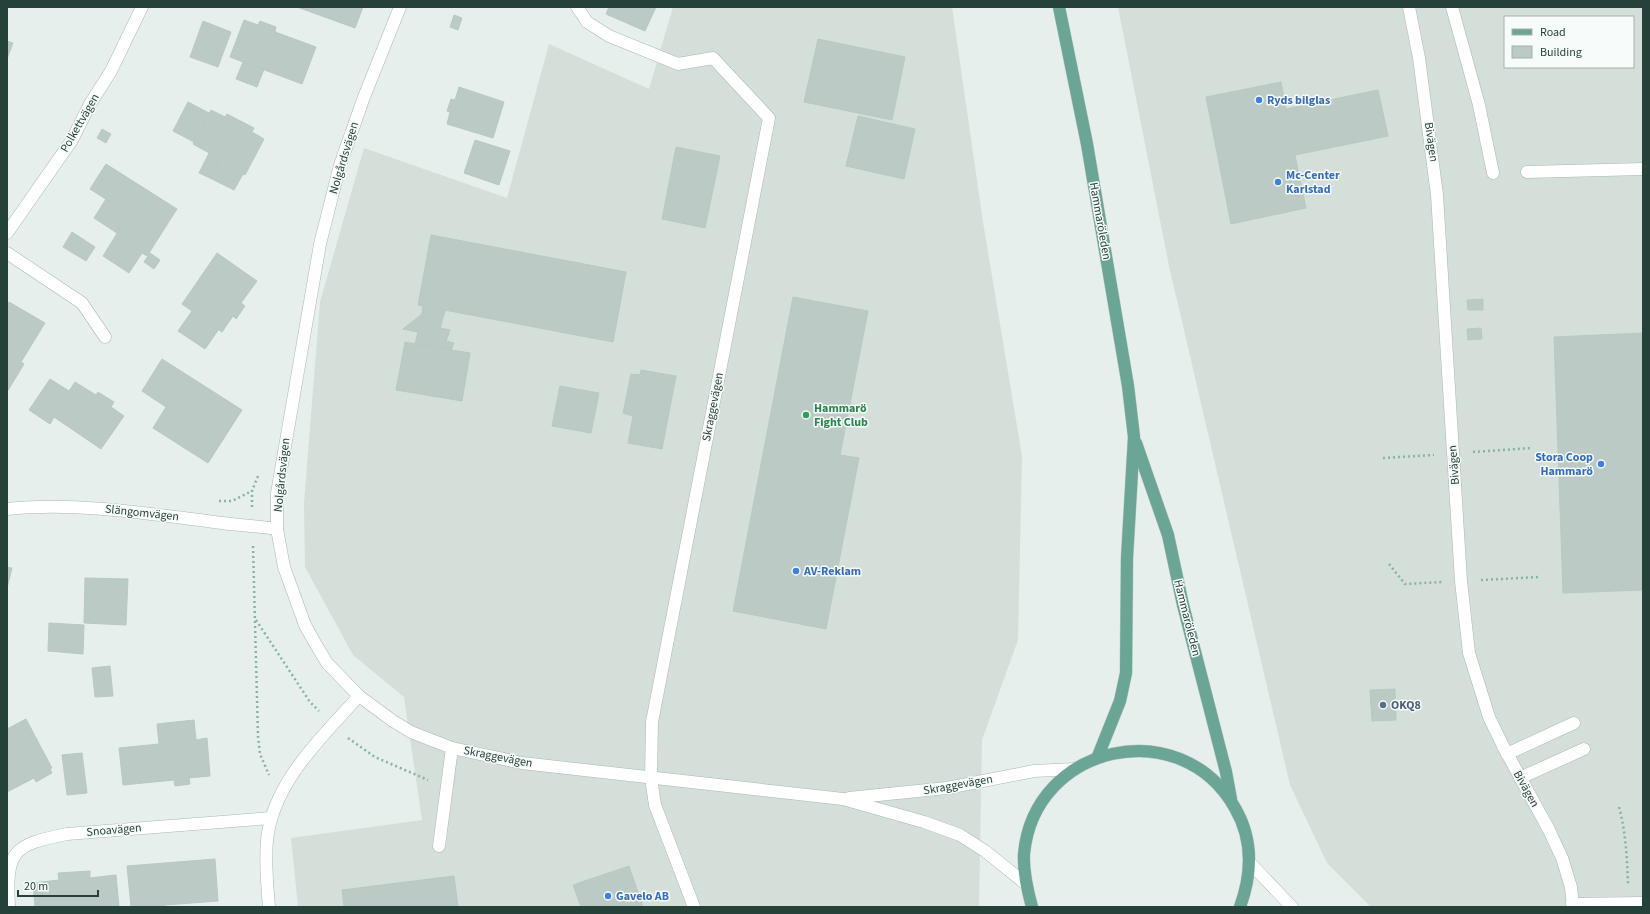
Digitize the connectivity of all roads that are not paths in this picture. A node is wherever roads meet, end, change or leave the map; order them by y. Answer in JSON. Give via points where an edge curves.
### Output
{"nodes":[{"id":1,"x":142,"y":7,"type":"edge"},
{"id":2,"x":400,"y":7,"type":"edge"},
{"id":3,"x":577,"y":7,"type":"edge"},
{"id":4,"x":1059,"y":7,"type":"edge"},
{"id":5,"x":1409,"y":7,"type":"edge"},
{"id":6,"x":1452,"y":7,"type":"edge"},
{"id":7,"x":1643,"y":169,"type":"edge"},
{"id":8,"x":1527,"y":172,"type":"dead end"},
{"id":9,"x":1493,"y":173,"type":"dead end"},
{"id":10,"x":7,"y":233,"type":"edge"},
{"id":11,"x":7,"y":252,"type":"edge"},
{"id":12,"x":105,"y":337,"type":"dead end"},
{"id":13,"x":1134,"y":437,"type":"junction"},
{"id":14,"x":7,"y":510,"type":"edge"},
{"id":15,"x":277,"y":530,"type":"junction"},
{"id":16,"x":359,"y":696,"type":"junction"},
{"id":17,"x":1574,"y":723,"type":"dead end"},
{"id":18,"x":452,"y":748,"type":"junction"},
{"id":19,"x":1584,"y":749,"type":"dead end"},
{"id":20,"x":1507,"y":754,"type":"junction"},
{"id":21,"x":1098,"y":756,"type":"junction"},
{"id":22,"x":1074,"y":769,"type":"junction"},
{"id":23,"x":651,"y":778,"type":"junction"},
{"id":24,"x":1520,"y":778,"type":"junction"},
{"id":25,"x":843,"y":799,"type":"junction"},
{"id":26,"x":1232,"y":802,"type":"junction"},
{"id":27,"x":271,"y":818,"type":"junction"},
{"id":28,"x":439,"y":846,"type":"dead end"},
{"id":29,"x":1250,"y":863,"type":"junction"},
{"id":30,"x":1026,"y":884,"type":"junction"},
{"id":31,"x":1643,"y":903,"type":"edge"},
{"id":32,"x":1572,"y":906,"type":"edge"},
{"id":33,"x":9,"y":907,"type":"edge"},
{"id":34,"x":269,"y":907,"type":"edge"},
{"id":35,"x":694,"y":907,"type":"edge"},
{"id":36,"x":1032,"y":907,"type":"edge"},
{"id":37,"x":1240,"y":907,"type":"edge"},
{"id":38,"x":1292,"y":907,"type":"edge"}],
"edges":[{"from":1,"to":10,"type":"street","name":"Polkettvägen","via":[[111,71],[90,104],[72,140]]},
{"from":2,"to":15,"type":"street","name":"Nolgårdsvägen","via":[[340,166],[320,244],[282,455],[277,493]]},
{"from":3,"to":23,"type":"street","name":"Skraggevägen","via":[[587,22],[609,36],[678,64],[713,58],[769,118],[652,722]]},
{"from":4,"to":13,"type":"main road","name":"Hammaröleden","via":[[1087,144],[1128,386]]},
{"from":5,"to":20,"type":"street","name":"Bivägen","via":[[1419,58],[1437,195],[1465,625],[1478,686],[1489,717]]},
{"from":6,"to":9,"type":"street","via":[[1479,105]]},
{"from":7,"to":8,"type":"street"},
{"from":11,"to":12,"type":"street","via":[[82,303]]},
{"from":13,"to":21,"type":"main road","name":"Hammaröleden","via":[[1127,558],[1126,673],[1120,701]]},
{"from":13,"to":26,"type":"main road","name":"Hammaröleden","via":[[1168,535]]},
{"from":14,"to":15,"type":"street","name":"Slängomvägen","via":[[34,507],[95,508]]},
{"from":15,"to":16,"type":"street","name":"Nolgårdsvägen","via":[[284,567],[305,625],[327,662]]},
{"from":16,"to":18,"type":"street","name":"Skraggevägen","via":[[381,714],[411,732]]},
{"from":16,"to":27,"type":"street","via":[[292,775],[280,795]]},
{"from":17,"to":20,"type":"street"},
{"from":18,"to":23,"type":"street","name":"Skraggevägen","via":[[522,764]]},
{"from":18,"to":28,"type":"street"},
{"from":19,"to":24,"type":"street"},
{"from":20,"to":24,"type":"street","name":"Bivägen"},
{"from":21,"to":22,"type":"main road"},
{"from":21,"to":26,"type":"main road","via":[[1148,750],[1181,759],[1210,777]]},
{"from":22,"to":25,"type":"street","name":"Skraggevägen","via":[[1034,771],[947,788]]},
{"from":22,"to":30,"type":"main road","via":[[1048,794],[1032,822],[1024,853]]},
{"from":23,"to":25,"type":"street","name":"Skraggevägen"},
{"from":23,"to":35,"type":"street","name":"Skraggevägen","via":[[655,805]]},
{"from":24,"to":32,"type":"street","name":"Bivägen","via":[[1562,858],[1571,887]]},
{"from":25,"to":30,"type":"street","name":"Skraggevägen","via":[[960,835],[985,851]]},
{"from":26,"to":29,"type":"main road","via":[[1245,831]]},
{"from":27,"to":33,"type":"street","name":"Snoavägen","via":[[67,834],[36,840],[13,858],[8,878]]},
{"from":27,"to":34,"type":"street","via":[[266,863]]},
{"from":29,"to":37,"type":"main road"},
{"from":29,"to":38,"type":"street"},
{"from":30,"to":36,"type":"main road"},
{"from":31,"to":32,"type":"street"}]}
